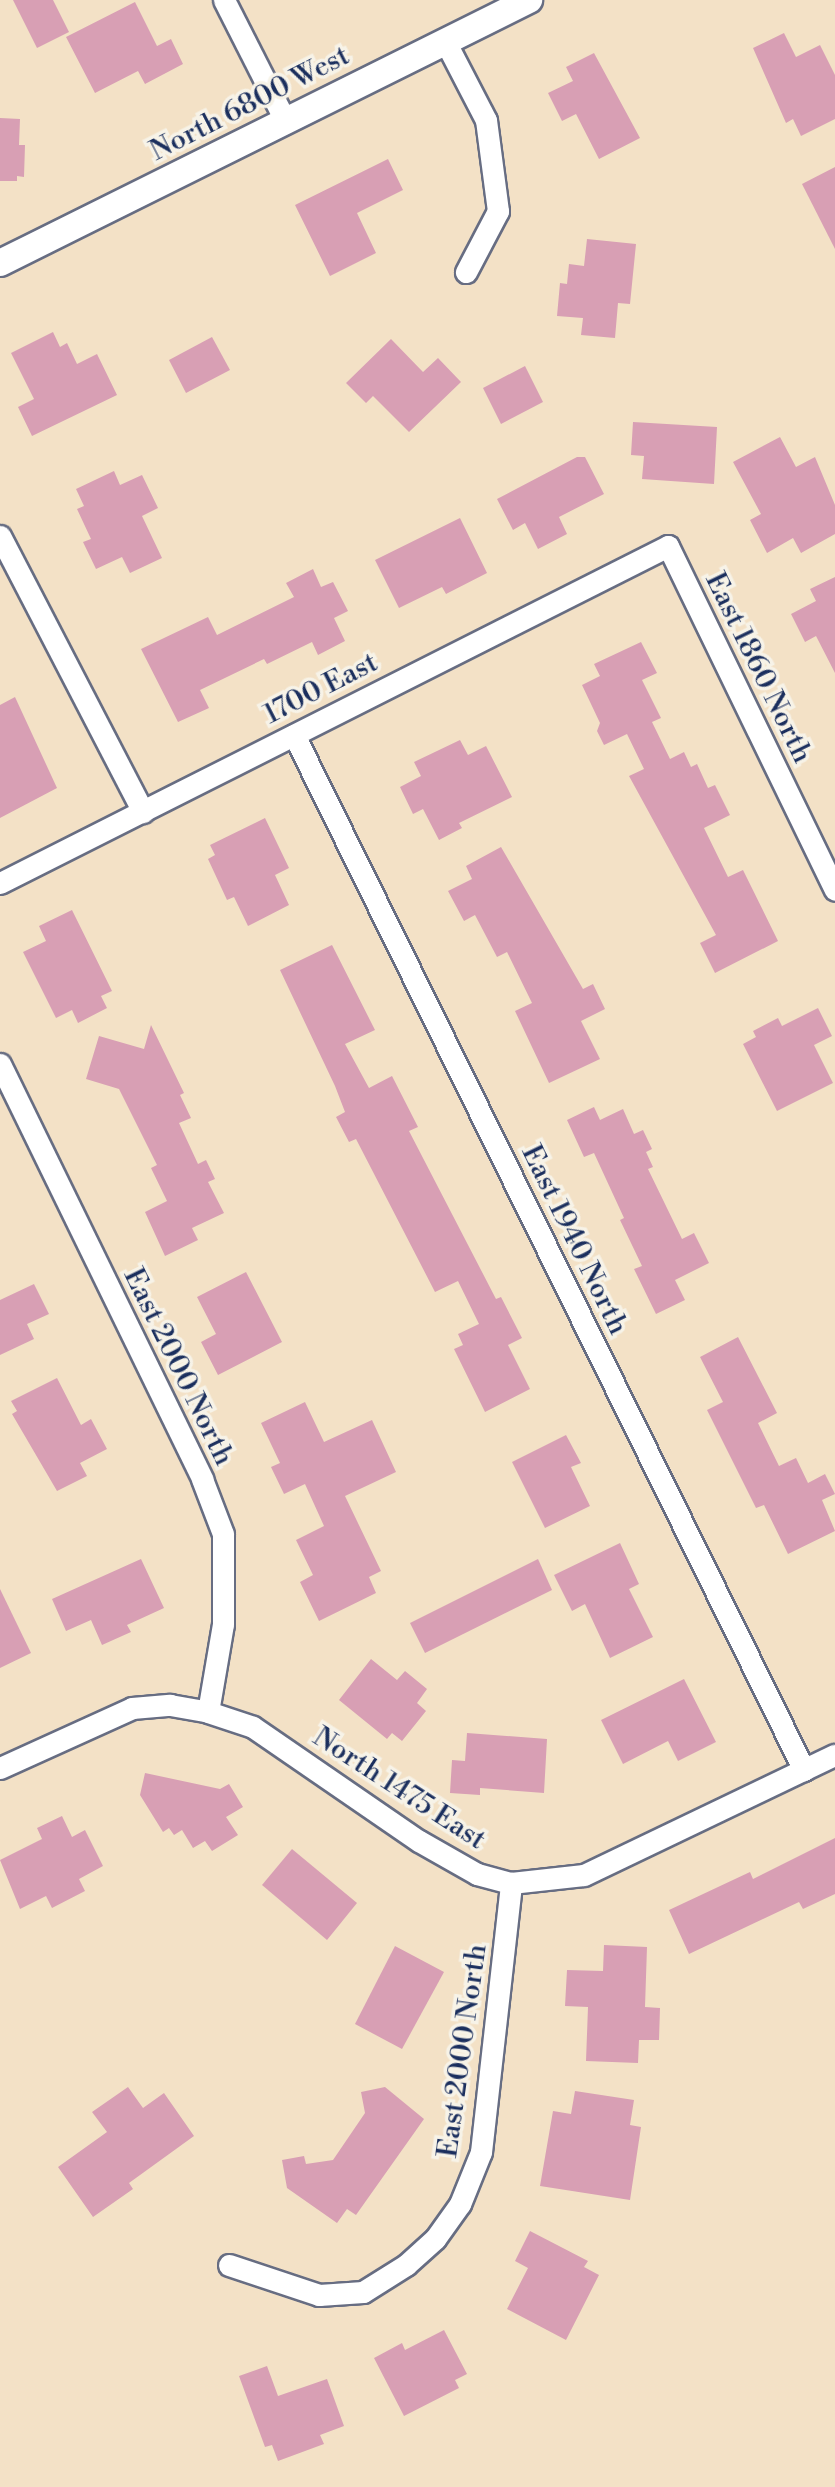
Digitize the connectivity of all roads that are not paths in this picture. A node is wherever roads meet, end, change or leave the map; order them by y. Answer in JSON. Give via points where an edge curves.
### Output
{"nodes":[{"id":1,"x":224,"y":0,"type":"edge"},
{"id":2,"x":529,"y":0,"type":"edge"},
{"id":3,"x":445,"y":40,"type":"junction"},
{"id":4,"x":286,"y":122,"type":"junction"},
{"id":5,"x":0,"y":263,"type":"edge"},
{"id":6,"x":466,"y":272,"type":"dead end"},
{"id":7,"x":0,"y":536,"type":"edge"},
{"id":8,"x":668,"y":546,"type":"joint"},
{"id":9,"x":294,"y":734,"type":"junction"},
{"id":10,"x":143,"y":812,"type":"junction"},
{"id":11,"x":0,"y":883,"type":"edge"},
{"id":12,"x":835,"y":890,"type":"edge"},
{"id":13,"x":0,"y":1064,"type":"edge"},
{"id":14,"x":208,"y":1712,"type":"junction"},
{"id":15,"x":835,"y":1755,"type":"edge"},
{"id":16,"x":0,"y":1768,"type":"edge"},
{"id":17,"x":804,"y":1770,"type":"junction"},
{"id":18,"x":511,"y":1883,"type":"junction"},
{"id":19,"x":229,"y":2265,"type":"dead end"}],
"edges":[{"from":1,"to":4,"type":"street"},
{"from":2,"to":3,"type":"street","name":"North 6800 West"},
{"from":3,"to":4,"type":"street","name":"North 6800 West"},
{"from":3,"to":6,"type":"street","via":[[486,120],[498,211]]},
{"from":4,"to":5,"type":"street","name":"North 6800 West"},
{"from":7,"to":10,"type":"street"},
{"from":8,"to":9,"type":"street","name":"1700 East"},
{"from":8,"to":12,"type":"street","name":"East 1860 North"},
{"from":9,"to":10,"type":"street","name":"1700 East"},
{"from":9,"to":17,"type":"street","name":"East 1940 North"},
{"from":10,"to":11,"type":"street","name":"1700 East"},
{"from":13,"to":14,"type":"street","name":"East 2000 North","via":[[202,1479],[223,1534],[223,1624]]},
{"from":14,"to":16,"type":"street","name":"North 1475 East","via":[[170,1705],[132,1708]]},
{"from":14,"to":18,"type":"street","name":"North 1475 East","via":[[253,1727],[419,1841],[477,1874]]},
{"from":15,"to":17,"type":"street","name":"North 1475 East"},
{"from":17,"to":18,"type":"street","name":"North 1475 East","via":[[584,1875]]},
{"from":18,"to":19,"type":"street","name":"East 2000 North","via":[[481,2152],[460,2204],[435,2239],[363,2292],[319,2295]]}]}
